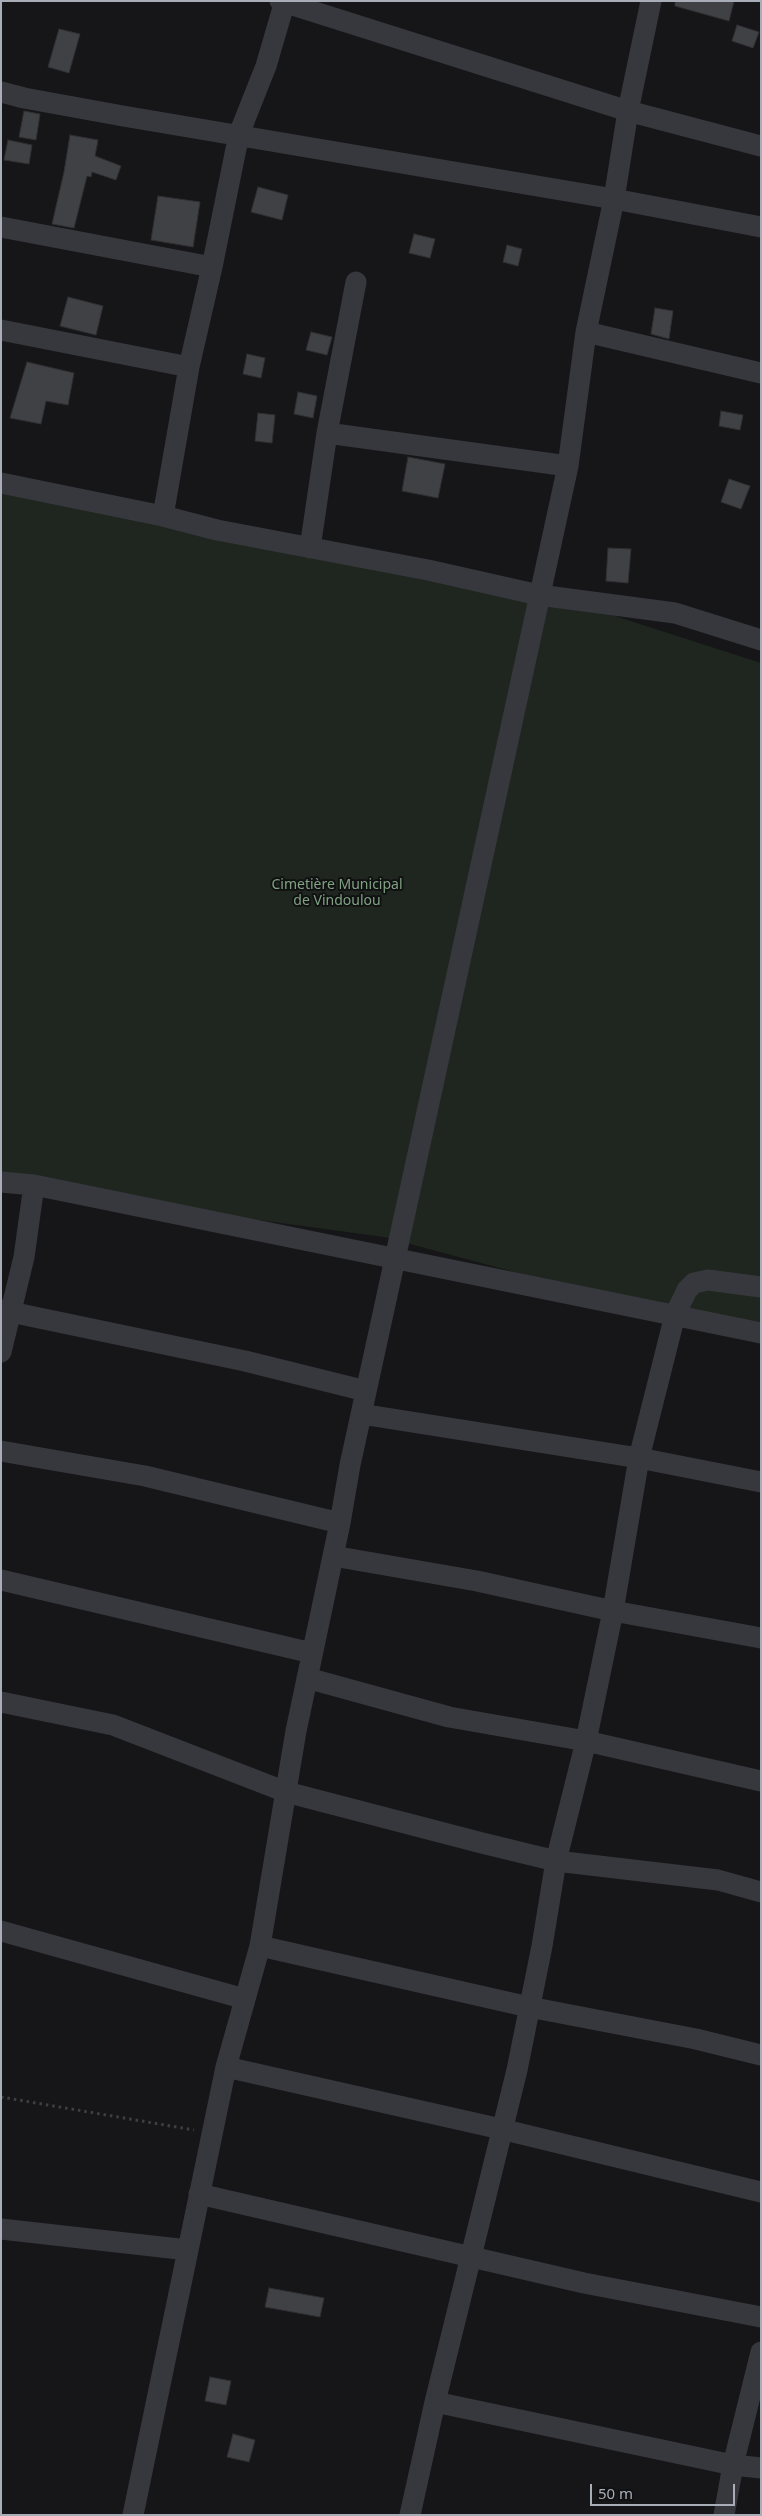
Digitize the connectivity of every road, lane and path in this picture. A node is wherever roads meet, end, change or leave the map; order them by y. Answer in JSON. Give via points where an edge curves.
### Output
{"nodes":[{"id":1,"x":651,"y":1,"type":"edge"},
{"id":2,"x":283,"y":2,"type":"edge"},
{"id":3,"x":1,"y":92,"type":"edge"},
{"id":4,"x":628,"y":112,"type":"junction"},
{"id":5,"x":239,"y":134,"type":"junction"},
{"id":6,"x":761,"y":146,"type":"edge"},
{"id":7,"x":614,"y":199,"type":"junction"},
{"id":8,"x":1,"y":227,"type":"edge"},
{"id":9,"x":761,"y":227,"type":"edge"},
{"id":10,"x":212,"y":267,"type":"junction"},
{"id":11,"x":356,"y":282,"type":"dead end"},
{"id":12,"x":1,"y":330,"type":"edge"},
{"id":13,"x":586,"y":332,"type":"junction"},
{"id":14,"x":189,"y":367,"type":"junction"},
{"id":15,"x":761,"y":373,"type":"edge"},
{"id":16,"x":327,"y":433,"type":"junction"},
{"id":17,"x":568,"y":466,"type":"junction"},
{"id":18,"x":1,"y":482,"type":"edge"},
{"id":19,"x":163,"y":516,"type":"junction"},
{"id":20,"x":310,"y":548,"type":"junction"},
{"id":21,"x":539,"y":595,"type":"junction"},
{"id":22,"x":761,"y":640,"type":"edge"},
{"id":23,"x":1,"y":1182,"type":"edge"},
{"id":24,"x":34,"y":1185,"type":"junction"},
{"id":25,"x":396,"y":1260,"type":"junction"},
{"id":26,"x":761,"y":1287,"type":"edge"},
{"id":27,"x":6,"y":1311,"type":"edge"},
{"id":28,"x":675,"y":1315,"type":"junction"},
{"id":29,"x":761,"y":1333,"type":"edge"},
{"id":30,"x":1,"y":1352,"type":"edge"},
{"id":31,"x":366,"y":1391,"type":"junction"},
{"id":32,"x":361,"y":1414,"type":"junction"},
{"id":33,"x":1,"y":1451,"type":"edge"},
{"id":34,"x":639,"y":1458,"type":"junction"},
{"id":35,"x":761,"y":1482,"type":"edge"},
{"id":36,"x":340,"y":1523,"type":"junction"},
{"id":37,"x":332,"y":1556,"type":"junction"},
{"id":38,"x":1,"y":1580,"type":"edge"},
{"id":39,"x":613,"y":1611,"type":"junction"},
{"id":40,"x":761,"y":1638,"type":"edge"},
{"id":41,"x":312,"y":1653,"type":"junction"},
{"id":42,"x":307,"y":1678,"type":"junction"},
{"id":43,"x":1,"y":1702,"type":"edge"},
{"id":44,"x":586,"y":1741,"type":"junction"},
{"id":45,"x":761,"y":1781,"type":"edge"},
{"id":46,"x":286,"y":1792,"type":"junction"},
{"id":47,"x":556,"y":1861,"type":"junction"},
{"id":48,"x":761,"y":1892,"type":"edge"},
{"id":49,"x":1,"y":1931,"type":"edge"},
{"id":50,"x":260,"y":1946,"type":"junction"},
{"id":51,"x":245,"y":1999,"type":"junction"},
{"id":52,"x":529,"y":2007,"type":"junction"},
{"id":53,"x":761,"y":2055,"type":"edge"},
{"id":54,"x":226,"y":2067,"type":"junction"},
{"id":55,"x":1,"y":2097,"type":"edge"},
{"id":56,"x":500,"y":2129,"type":"junction"},
{"id":57,"x":212,"y":2133,"type":"junction"},
{"id":58,"x":761,"y":2192,"type":"edge"},
{"id":59,"x":199,"y":2194,"type":"junction"},
{"id":60,"x":1,"y":2230,"type":"edge"},
{"id":61,"x":188,"y":2250,"type":"junction"},
{"id":62,"x":470,"y":2257,"type":"junction"},
{"id":63,"x":761,"y":2318,"type":"edge"},
{"id":64,"x":761,"y":2352,"type":"edge"},
{"id":65,"x":435,"y":2402,"type":"junction"},
{"id":66,"x":733,"y":2465,"type":"junction"},
{"id":67,"x":761,"y":2468,"type":"edge"},
{"id":68,"x":133,"y":2515,"type":"edge"},
{"id":69,"x":410,"y":2515,"type":"edge"},
{"id":70,"x":724,"y":2515,"type":"edge"}],
"edges":[{"from":1,"to":4,"type":"street"},
{"from":2,"to":4,"type":"street"},
{"from":2,"to":5,"type":"street","via":[[266,66]]},
{"from":3,"to":5,"type":"street"},
{"from":4,"to":6,"type":"street"},
{"from":4,"to":7,"type":"street"},
{"from":5,"to":7,"type":"street"},
{"from":5,"to":10,"type":"street"},
{"from":7,"to":9,"type":"street"},
{"from":7,"to":13,"type":"street"},
{"from":8,"to":10,"type":"street"},
{"from":10,"to":14,"type":"street"},
{"from":11,"to":16,"type":"street"},
{"from":12,"to":14,"type":"street"},
{"from":13,"to":15,"type":"street"},
{"from":13,"to":17,"type":"street"},
{"from":14,"to":19,"type":"street"},
{"from":16,"to":17,"type":"street"},
{"from":16,"to":20,"type":"street"},
{"from":17,"to":21,"type":"street"},
{"from":18,"to":19,"type":"street"},
{"from":19,"to":20,"type":"street"},
{"from":20,"to":21,"type":"street"},
{"from":21,"to":22,"type":"street","via":[[675,613]]},
{"from":21,"to":25,"type":"street"},
{"from":23,"to":24,"type":"street"},
{"from":24,"to":25,"type":"street"},
{"from":24,"to":27,"type":"street","via":[[24,1257]]},
{"from":25,"to":28,"type":"street"},
{"from":25,"to":31,"type":"street"},
{"from":26,"to":28,"type":"street","via":[[708,1280],[694,1283]]},
{"from":27,"to":30,"type":"street"},
{"from":27,"to":31,"type":"street","via":[[245,1361]]},
{"from":28,"to":29,"type":"street"},
{"from":28,"to":34,"type":"street"},
{"from":31,"to":32,"type":"street"},
{"from":32,"to":34,"type":"street"},
{"from":32,"to":36,"type":"street"},
{"from":33,"to":36,"type":"street","via":[[145,1476]]},
{"from":34,"to":35,"type":"street"},
{"from":34,"to":39,"type":"street"},
{"from":36,"to":37,"type":"street"},
{"from":37,"to":39,"type":"street","via":[[477,1581]]},
{"from":37,"to":41,"type":"street"},
{"from":38,"to":41,"type":"street"},
{"from":39,"to":40,"type":"street"},
{"from":39,"to":44,"type":"street"},
{"from":41,"to":42,"type":"street"},
{"from":42,"to":44,"type":"street","via":[[449,1717]]},
{"from":42,"to":46,"type":"street"},
{"from":43,"to":46,"type":"street","via":[[113,1725]]},
{"from":44,"to":45,"type":"street"},
{"from":44,"to":47,"type":"street"},
{"from":46,"to":47,"type":"street"},
{"from":46,"to":50,"type":"street"},
{"from":47,"to":48,"type":"street","via":[[718,1880]]},
{"from":47,"to":52,"type":"street"},
{"from":49,"to":51,"type":"street"},
{"from":50,"to":51,"type":"street"},
{"from":50,"to":52,"type":"street"},
{"from":51,"to":54,"type":"street"},
{"from":52,"to":53,"type":"street"},
{"from":52,"to":56,"type":"street","via":[[517,2070]]},
{"from":54,"to":56,"type":"street"},
{"from":54,"to":57,"type":"street"},
{"from":55,"to":57,"type":"path"},
{"from":56,"to":58,"type":"street"},
{"from":56,"to":62,"type":"street"},
{"from":57,"to":59,"type":"street"},
{"from":59,"to":61,"type":"street"},
{"from":59,"to":62,"type":"street"},
{"from":60,"to":61,"type":"street"},
{"from":61,"to":68,"type":"street"},
{"from":62,"to":63,"type":"street"},
{"from":62,"to":65,"type":"street"},
{"from":64,"to":66,"type":"street"},
{"from":65,"to":66,"type":"street"},
{"from":65,"to":69,"type":"street"},
{"from":66,"to":67,"type":"street"},
{"from":66,"to":70,"type":"street"}]}
